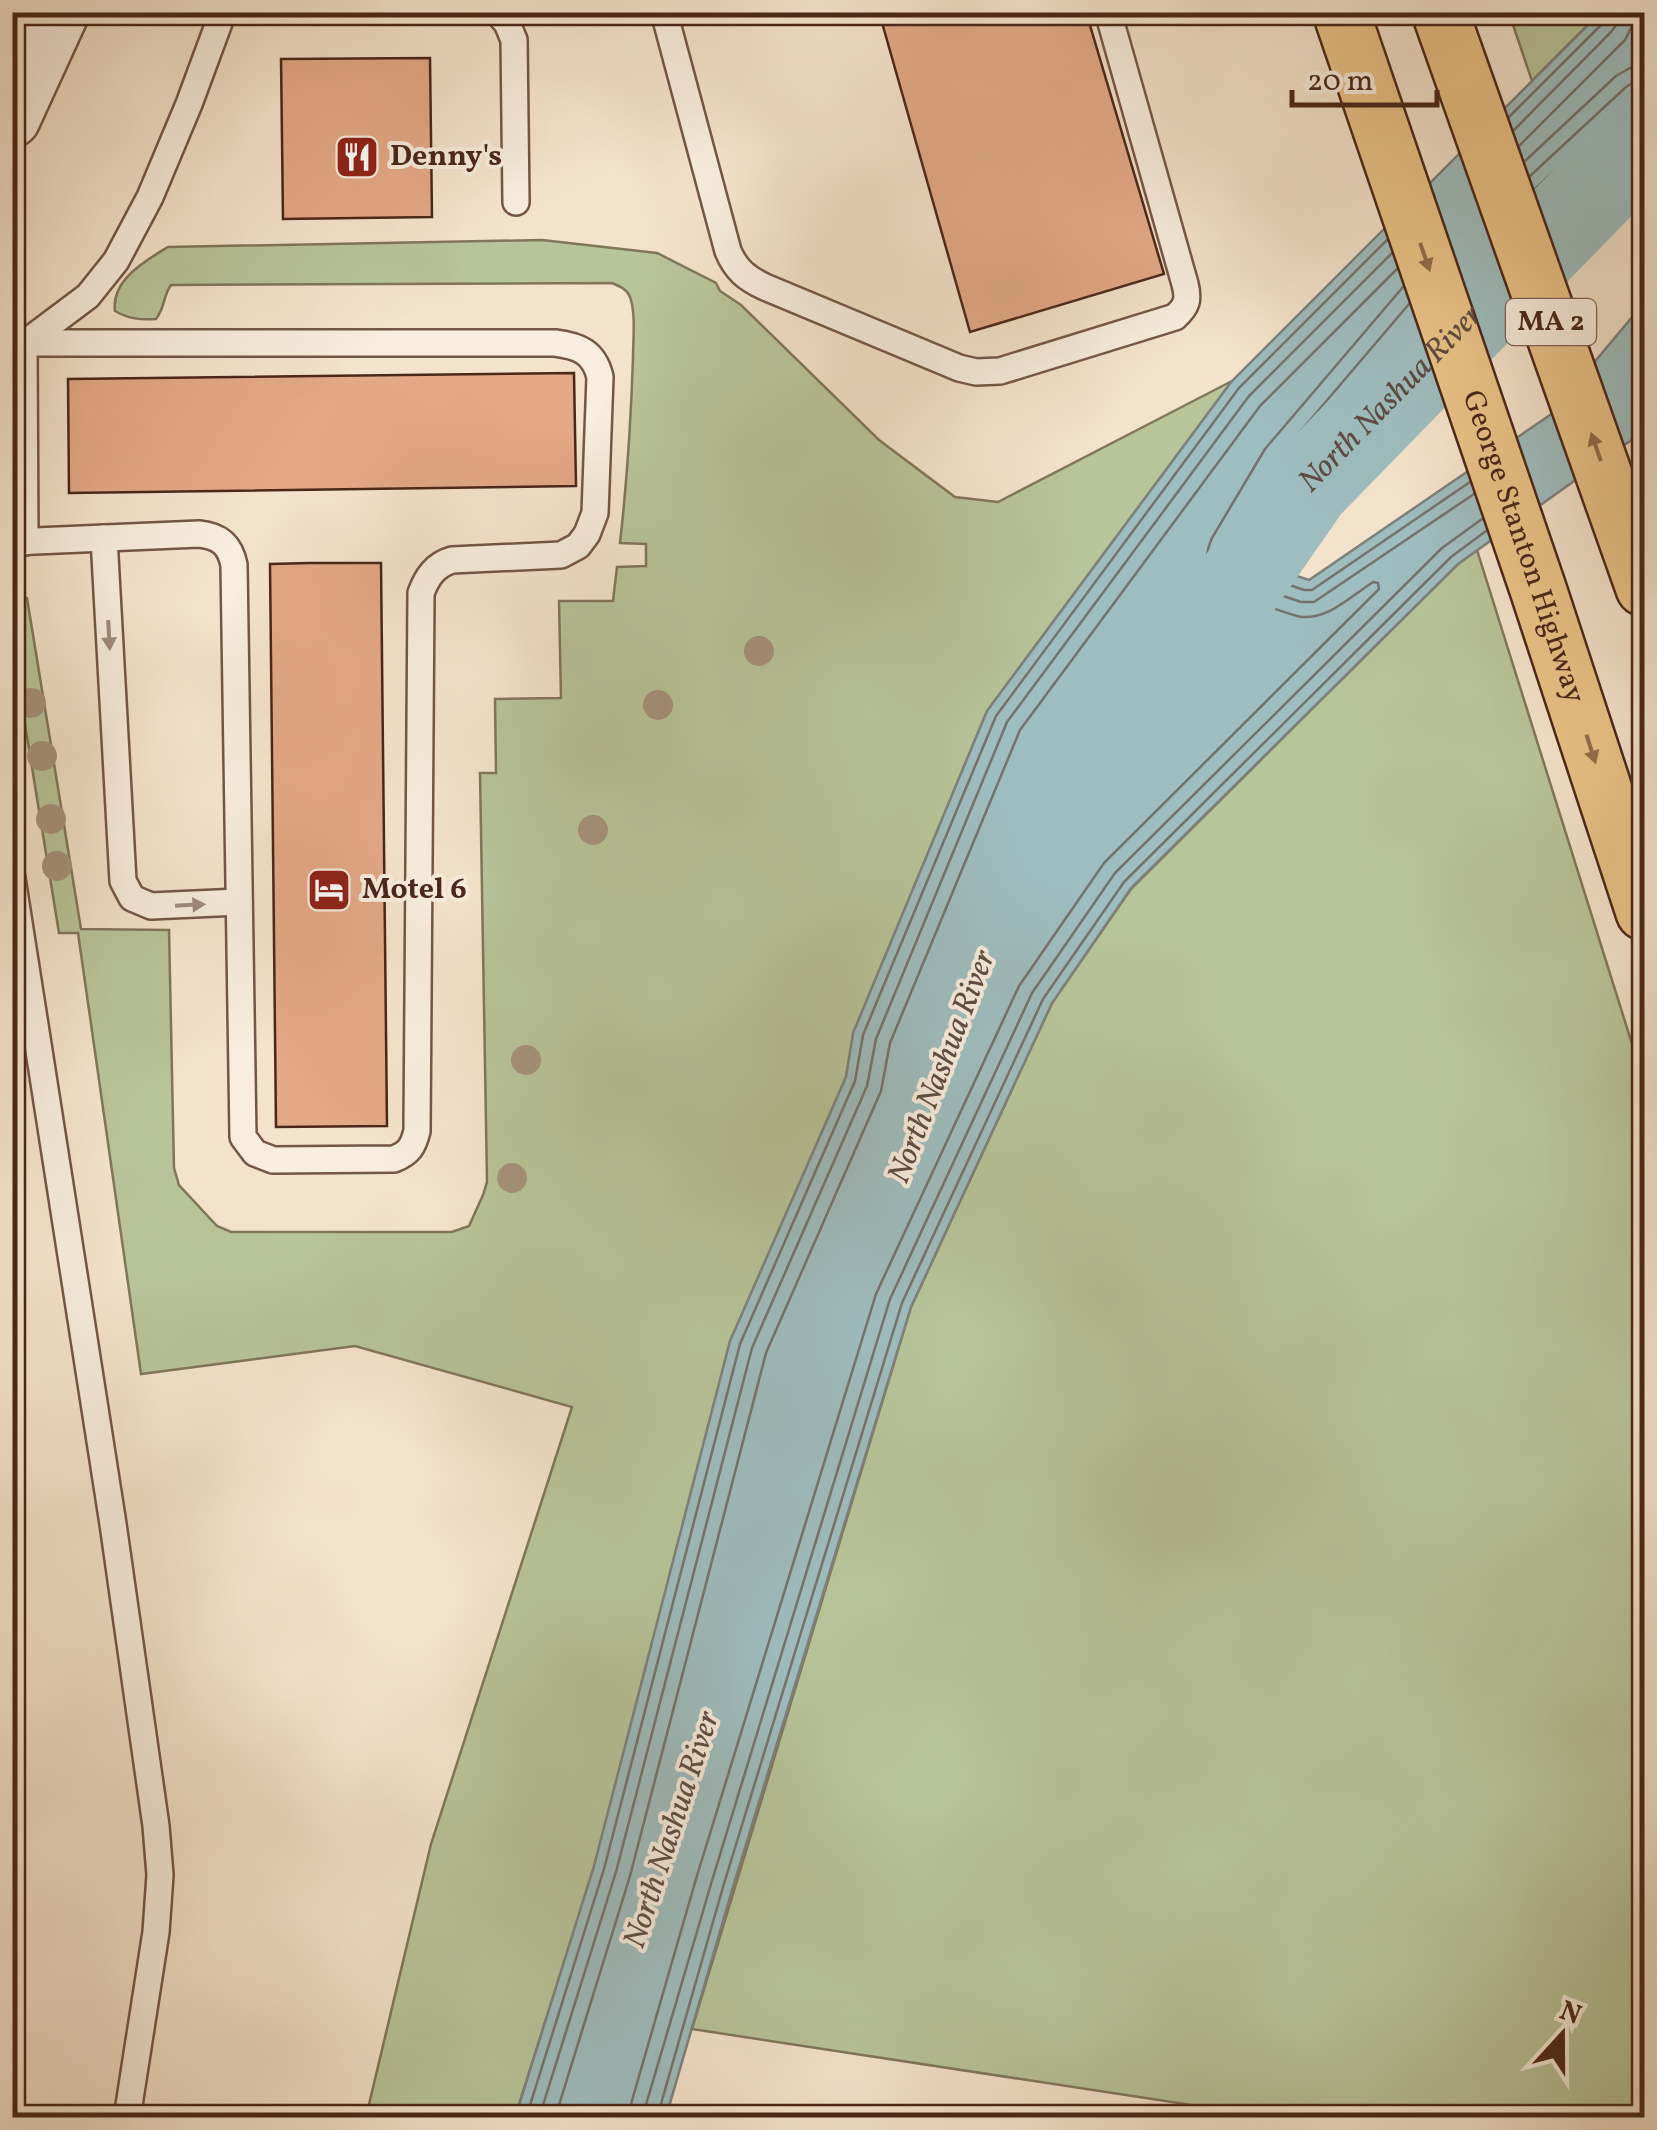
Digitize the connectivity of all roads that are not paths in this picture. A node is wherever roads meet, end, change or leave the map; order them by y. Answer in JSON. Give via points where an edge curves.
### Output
{"nodes":[{"id":1,"x":223,"y":12,"type":"edge"},
{"id":2,"x":497,"y":12,"type":"edge"},
{"id":3,"x":664,"y":12,"type":"edge"},
{"id":4,"x":1108,"y":12,"type":"edge"},
{"id":5,"x":1341,"y":12,"type":"edge"},
{"id":6,"x":1440,"y":12,"type":"edge"},
{"id":7,"x":40,"y":32,"type":"edge"},
{"id":8,"x":12,"y":118,"type":"edge"},
{"id":9,"x":516,"y":202,"type":"dead end"},
{"id":10,"x":18,"y":343,"type":"edge"},
{"id":11,"x":104,"y":538,"type":"junction"},
{"id":12,"x":19,"y":542,"type":"edge"},
{"id":13,"x":1636,"y":564,"type":"edge"},
{"id":14,"x":13,"y":889,"type":"edge"},
{"id":15,"x":239,"y":902,"type":"junction"},
{"id":16,"x":1644,"y":912,"type":"edge"},
{"id":17,"x":127,"y":2118,"type":"edge"}],
"edges":[{"from":1,"to":10,"type":"lane","via":[[156,182],[116,261],[88,296]]},
{"from":2,"to":9,"type":"lane","via":[[514,40]]},
{"from":3,"to":4,"type":"lane","via":[[734,266],[747,278],[959,368],[1000,372],[1174,317],[1188,298]]},
{"from":5,"to":16,"type":"highway","name":"George Stanton Highway","one_way":true},
{"from":13,"to":6,"type":"highway","number":"MA 2","one_way":true},
{"from":7,"to":8,"type":"street"},
{"from":10,"to":12,"type":"lane"},
{"from":10,"to":15,"type":"lane","via":[[555,343],[591,354],[597,366],[595,512],[587,534],[561,555],[443,563],[420,593],[417,1131],[405,1155],[272,1160],[249,1147],[242,1124]]},
{"from":11,"to":12,"type":"lane"},
{"from":11,"to":15,"type":"lane","one_way":true,"via":[[123,882],[132,898],[152,906]]},
{"from":11,"to":15,"type":"lane","via":[[208,535],[232,554]]},
{"from":14,"to":17,"type":"lane","via":[[156,1826],[156,1932]]}]}
